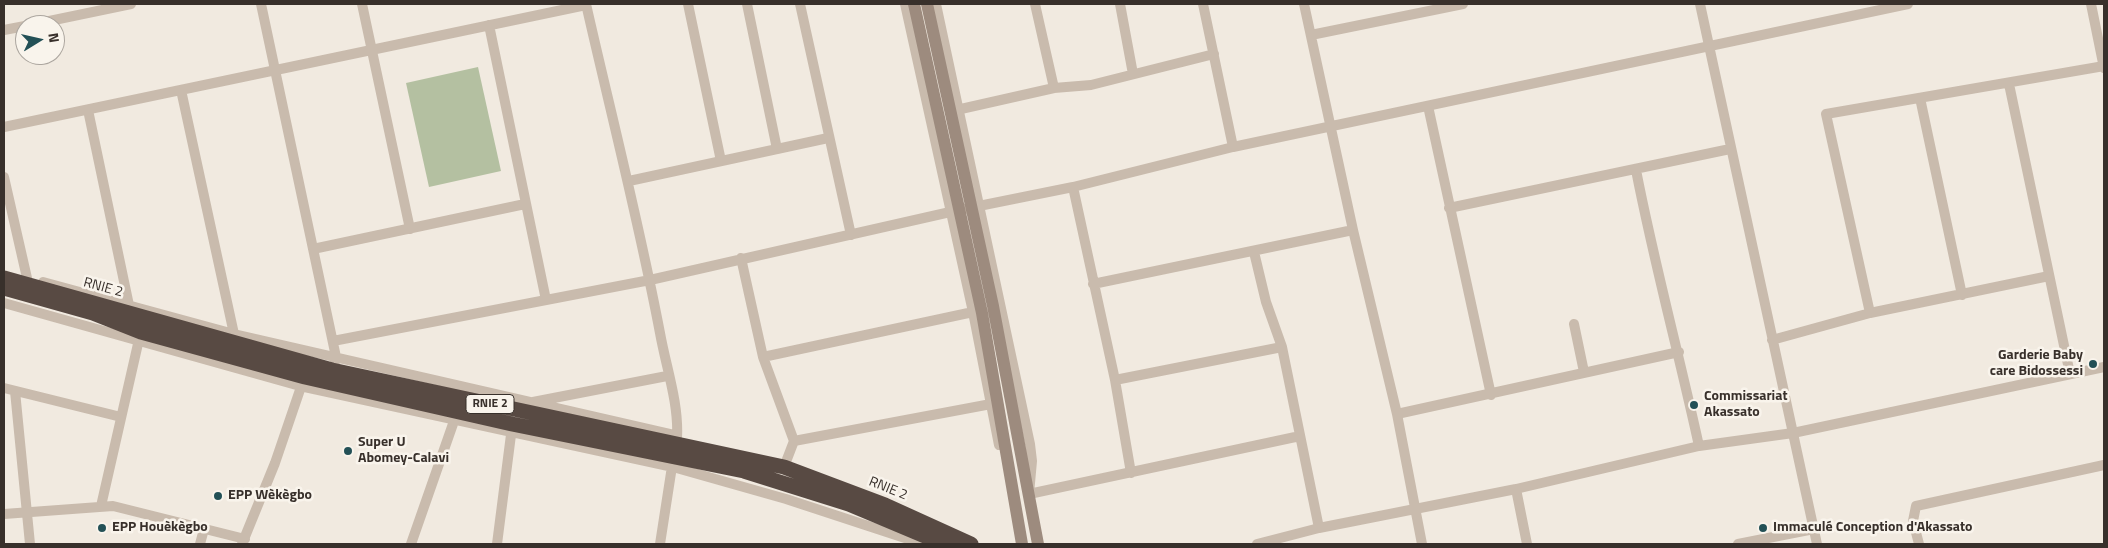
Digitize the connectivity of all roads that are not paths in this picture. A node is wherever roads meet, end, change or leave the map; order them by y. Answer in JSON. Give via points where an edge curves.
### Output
{"nodes":[{"id":1,"x":131,"y":4,"type":"edge"},
{"id":2,"x":261,"y":4,"type":"edge"},
{"id":3,"x":362,"y":4,"type":"edge"},
{"id":4,"x":586,"y":4,"type":"edge"},
{"id":5,"x":688,"y":4,"type":"edge"},
{"id":6,"x":747,"y":4,"type":"edge"},
{"id":7,"x":800,"y":4,"type":"edge"},
{"id":8,"x":905,"y":4,"type":"edge"},
{"id":9,"x":914,"y":4,"type":"edge"},
{"id":10,"x":927,"y":4,"type":"edge"},
{"id":11,"x":936,"y":4,"type":"edge"},
{"id":12,"x":1035,"y":4,"type":"edge"},
{"id":13,"x":1120,"y":4,"type":"edge"},
{"id":14,"x":1203,"y":4,"type":"edge"},
{"id":15,"x":1304,"y":4,"type":"edge"},
{"id":16,"x":1404,"y":4,"type":"edge"},
{"id":17,"x":1463,"y":4,"type":"edge"},
{"id":18,"x":1700,"y":4,"type":"edge"},
{"id":19,"x":1908,"y":4,"type":"edge"},
{"id":20,"x":2091,"y":4,"type":"edge"},
{"id":21,"x":1407,"y":15,"type":"junction"},
{"id":22,"x":65,"y":18,"type":"edge"},
{"id":23,"x":489,"y":25,"type":"junction"},
{"id":24,"x":1311,"y":35,"type":"junction"},
{"id":25,"x":1709,"y":46,"type":"junction"},
{"id":26,"x":372,"y":49,"type":"junction"},
{"id":27,"x":1214,"y":54,"type":"junction"},
{"id":28,"x":2104,"y":67,"type":"edge"},
{"id":29,"x":275,"y":69,"type":"junction"},
{"id":30,"x":1133,"y":74,"type":"junction"},
{"id":31,"x":2009,"y":84,"type":"junction"},
{"id":32,"x":1054,"y":88,"type":"junction"},
{"id":33,"x":181,"y":90,"type":"junction"},
{"id":34,"x":1920,"y":98,"type":"junction"},
{"id":35,"x":1428,"y":106,"type":"junction"},
{"id":36,"x":88,"y":110,"type":"junction"},
{"id":37,"x":955,"y":110,"type":"junction"},
{"id":38,"x":1331,"y":126,"type":"junction"},
{"id":39,"x":4,"y":128,"type":"edge"},
{"id":40,"x":828,"y":138,"type":"junction"},
{"id":41,"x":1233,"y":147,"type":"junction"},
{"id":42,"x":777,"y":149,"type":"junction"},
{"id":43,"x":1730,"y":149,"type":"junction"},
{"id":44,"x":721,"y":161,"type":"junction"},
{"id":45,"x":1636,"y":170,"type":"junction"},
{"id":46,"x":4,"y":177,"type":"edge"},
{"id":47,"x":629,"y":181,"type":"junction"},
{"id":48,"x":1072,"y":187,"type":"junction"},
{"id":49,"x":525,"y":204,"type":"junction"},
{"id":50,"x":1449,"y":208,"type":"junction"},
{"id":51,"x":965,"y":209,"type":"junction"},
{"id":52,"x":410,"y":229,"type":"junction"},
{"id":53,"x":1352,"y":230,"type":"junction"},
{"id":54,"x":851,"y":235,"type":"junction"},
{"id":55,"x":313,"y":250,"type":"junction"},
{"id":56,"x":1254,"y":252,"type":"junction"},
{"id":57,"x":741,"y":258,"type":"junction"},
{"id":58,"x":4,"y":271,"type":"edge"},
{"id":59,"x":2049,"y":276,"type":"junction"},
{"id":60,"x":4,"y":278,"type":"edge"},
{"id":61,"x":27,"y":280,"type":"junction"},
{"id":62,"x":650,"y":280,"type":"junction"},
{"id":63,"x":1093,"y":284,"type":"junction"},
{"id":64,"x":4,"y":288,"type":"edge"},
{"id":65,"x":1962,"y":295,"type":"junction"},
{"id":66,"x":546,"y":300,"type":"junction"},
{"id":67,"x":4,"y":303,"type":"edge"},
{"id":68,"x":130,"y":308,"type":"junction"},
{"id":69,"x":973,"y":312,"type":"junction"},
{"id":70,"x":1870,"y":313,"type":"junction"},
{"id":71,"x":1574,"y":324,"type":"dead end"},
{"id":72,"x":234,"y":334,"type":"junction"},
{"id":73,"x":139,"y":337,"type":"junction"},
{"id":74,"x":1772,"y":340,"type":"junction"},
{"id":75,"x":333,"y":341,"type":"junction"},
{"id":76,"x":1282,"y":347,"type":"junction"},
{"id":77,"x":1679,"y":352,"type":"junction"},
{"id":78,"x":763,"y":357,"type":"junction"},
{"id":79,"x":334,"y":364,"type":"junction"},
{"id":80,"x":2104,"y":367,"type":"edge"},
{"id":81,"x":1584,"y":372,"type":"junction"},
{"id":82,"x":2070,"y":374,"type":"junction"},
{"id":83,"x":667,"y":376,"type":"junction"},
{"id":84,"x":1115,"y":380,"type":"junction"},
{"id":85,"x":303,"y":382,"type":"junction"},
{"id":86,"x":4,"y":388,"type":"edge"},
{"id":87,"x":16,"y":391,"type":"junction"},
{"id":88,"x":1491,"y":394,"type":"junction"},
{"id":89,"x":530,"y":403,"type":"junction"},
{"id":90,"x":991,"y":404,"type":"junction"},
{"id":91,"x":1397,"y":414,"type":"junction"},
{"id":92,"x":121,"y":417,"type":"junction"},
{"id":93,"x":454,"y":421,"type":"junction"},
{"id":94,"x":512,"y":428,"type":"junction"},
{"id":95,"x":1793,"y":433,"type":"junction"},
{"id":96,"x":1300,"y":436,"type":"junction"},
{"id":97,"x":794,"y":441,"type":"junction"},
{"id":98,"x":1699,"y":446,"type":"junction"},
{"id":99,"x":675,"y":452,"type":"junction"},
{"id":100,"x":2104,"y":465,"type":"edge"},
{"id":101,"x":784,"y":467,"type":"junction"},
{"id":102,"x":1131,"y":473,"type":"junction"},
{"id":103,"x":1516,"y":488,"type":"junction"},
{"id":104,"x":1029,"y":494,"type":"junction"},
{"id":105,"x":1014,"y":497,"type":"junction"},
{"id":106,"x":101,"y":506,"type":"junction"},
{"id":107,"x":1414,"y":510,"type":"junction"},
{"id":108,"x":26,"y":511,"type":"junction"},
{"id":109,"x":4,"y":514,"type":"edge"},
{"id":110,"x":1319,"y":528,"type":"junction"},
{"id":111,"x":204,"y":529,"type":"junction"},
{"id":112,"x":1814,"y":529,"type":"junction"},
{"id":113,"x":923,"y":540,"type":"edge"},
{"id":114,"x":244,"y":542,"type":"edge"},
{"id":115,"x":30,"y":544,"type":"edge"},
{"id":116,"x":200,"y":544,"type":"edge"},
{"id":117,"x":411,"y":544,"type":"edge"},
{"id":118,"x":497,"y":544,"type":"edge"},
{"id":119,"x":660,"y":544,"type":"edge"},
{"id":120,"x":944,"y":544,"type":"edge"},
{"id":121,"x":971,"y":544,"type":"edge"},
{"id":122,"x":1022,"y":544,"type":"edge"},
{"id":123,"x":1038,"y":544,"type":"edge"},
{"id":124,"x":1257,"y":544,"type":"edge"},
{"id":125,"x":1422,"y":544,"type":"edge"},
{"id":126,"x":1527,"y":544,"type":"edge"},
{"id":127,"x":1738,"y":544,"type":"edge"},
{"id":128,"x":1817,"y":544,"type":"edge"},
{"id":129,"x":1918,"y":544,"type":"edge"}],
"edges":[{"from":1,"to":22,"type":"street"},
{"from":2,"to":29,"type":"street"},
{"from":3,"to":26,"type":"street"},
{"from":4,"to":23,"type":"street"},
{"from":4,"to":47,"type":"street"},
{"from":5,"to":44,"type":"street"},
{"from":6,"to":42,"type":"street"},
{"from":7,"to":40,"type":"street"},
{"from":8,"to":51,"type":"street"},
{"from":9,"to":51,"type":"main road"},
{"from":10,"to":37,"type":"main road"},
{"from":11,"to":37,"type":"street"},
{"from":12,"to":32,"type":"street"},
{"from":13,"to":30,"type":"street"},
{"from":14,"to":27,"type":"street"},
{"from":15,"to":24,"type":"street"},
{"from":16,"to":21,"type":"street"},
{"from":17,"to":21,"type":"street"},
{"from":18,"to":25,"type":"street"},
{"from":19,"to":25,"type":"street"},
{"from":20,"to":28,"type":"street"},
{"from":21,"to":24,"type":"street"},
{"from":23,"to":26,"type":"street"},
{"from":23,"to":49,"type":"street"},
{"from":24,"to":38,"type":"street"},
{"from":25,"to":35,"type":"street"},
{"from":25,"to":43,"type":"street"},
{"from":26,"to":29,"type":"street"},
{"from":26,"to":52,"type":"street"},
{"from":27,"to":30,"type":"street"},
{"from":27,"to":41,"type":"street"},
{"from":28,"to":31,"type":"street"},
{"from":29,"to":33,"type":"street"},
{"from":29,"to":55,"type":"street"},
{"from":30,"to":32,"type":"street","via":[[1091,85]]},
{"from":31,"to":34,"type":"street"},
{"from":31,"to":59,"type":"street"},
{"from":32,"to":37,"type":"street"},
{"from":33,"to":36,"type":"street"},
{"from":33,"to":72,"type":"street"},
{"from":34,"to":65,"type":"street"},
{"from":34,"to":70,"type":"street","via":[[1826,114]]},
{"from":35,"to":38,"type":"street"},
{"from":35,"to":50,"type":"street"},
{"from":36,"to":39,"type":"street"},
{"from":36,"to":68,"type":"street"},
{"from":37,"to":51,"type":"main road"},
{"from":38,"to":41,"type":"street"},
{"from":38,"to":53,"type":"street"},
{"from":40,"to":42,"type":"street"},
{"from":40,"to":54,"type":"street"},
{"from":41,"to":48,"type":"street"},
{"from":42,"to":44,"type":"street"},
{"from":43,"to":45,"type":"street"},
{"from":43,"to":74,"type":"street"},
{"from":44,"to":47,"type":"street"},
{"from":45,"to":50,"type":"street"},
{"from":45,"to":77,"type":"street","via":[[1647,228]]},
{"from":46,"to":61,"type":"street"},
{"from":47,"to":62,"type":"street"},
{"from":48,"to":51,"type":"street"},
{"from":48,"to":63,"type":"street"},
{"from":49,"to":52,"type":"street"},
{"from":49,"to":66,"type":"street"},
{"from":50,"to":88,"type":"street"},
{"from":51,"to":54,"type":"street"},
{"from":51,"to":69,"type":"street"},
{"from":51,"to":104,"type":"main road","via":[[1010,391]]},
{"from":51,"to":105,"type":"main road"},
{"from":52,"to":55,"type":"street"},
{"from":53,"to":56,"type":"street"},
{"from":53,"to":91,"type":"street"},
{"from":54,"to":57,"type":"street"},
{"from":55,"to":75,"type":"street"},
{"from":56,"to":63,"type":"street"},
{"from":56,"to":76,"type":"street","via":[[1266,302]]},
{"from":57,"to":62,"type":"street"},
{"from":57,"to":78,"type":"street"},
{"from":58,"to":61,"type":"street"},
{"from":59,"to":65,"type":"street"},
{"from":59,"to":82,"type":"street"},
{"from":60,"to":61,"type":"highway","name":"RNIE 2","number":"RNIE 2"},
{"from":61,"to":68,"type":"highway","name":"RNIE 2","number":"RNIE 2"},
{"from":62,"to":66,"type":"street"},
{"from":62,"to":83,"type":"street"},
{"from":63,"to":84,"type":"street"},
{"from":64,"to":73,"type":"highway","name":"RNIE 2","number":"RNIE 2","via":[[93,313]]},
{"from":65,"to":70,"type":"street"},
{"from":66,"to":75,"type":"street"},
{"from":67,"to":73,"type":"street"},
{"from":68,"to":72,"type":"street"},
{"from":68,"to":79,"type":"highway","name":"RNIE 2","number":"RNIE 2"},
{"from":69,"to":78,"type":"street"},
{"from":69,"to":90,"type":"street"},
{"from":70,"to":74,"type":"street"},
{"from":71,"to":81,"type":"street"},
{"from":72,"to":79,"type":"street"},
{"from":73,"to":85,"type":"highway","name":"RNIE 2","number":"RNIE 2"},
{"from":73,"to":92,"type":"street"},
{"from":74,"to":95,"type":"street"},
{"from":75,"to":79,"type":"street"},
{"from":76,"to":84,"type":"street"},
{"from":76,"to":96,"type":"street"},
{"from":77,"to":81,"type":"street"},
{"from":77,"to":98,"type":"street"},
{"from":78,"to":97,"type":"street"},
{"from":79,"to":89,"type":"street"},
{"from":79,"to":99,"type":"highway","name":"RNIE 2","number":"RNIE 2"},
{"from":80,"to":82,"type":"street"},
{"from":81,"to":88,"type":"street"},
{"from":82,"to":95,"type":"street"},
{"from":83,"to":89,"type":"street"},
{"from":83,"to":99,"type":"street","via":[[677,416]]},
{"from":84,"to":102,"type":"street"},
{"from":85,"to":93,"type":"street"},
{"from":85,"to":94,"type":"highway","name":"RNIE 2","number":"RNIE 2"},
{"from":85,"to":114,"type":"street"},
{"from":86,"to":87,"type":"street"},
{"from":87,"to":92,"type":"street"},
{"from":87,"to":108,"type":"street"},
{"from":88,"to":91,"type":"street"},
{"from":89,"to":99,"type":"street","via":[[675,435]]},
{"from":90,"to":97,"type":"street"},
{"from":90,"to":105,"type":"street","via":[[1002,461]]},
{"from":91,"to":107,"type":"street"},
{"from":92,"to":106,"type":"street"},
{"from":93,"to":94,"type":"street"},
{"from":93,"to":117,"type":"street"},
{"from":94,"to":99,"type":"highway","name":"RNIE 2","number":"RNIE 2"},
{"from":94,"to":118,"type":"street"},
{"from":95,"to":98,"type":"street"},
{"from":95,"to":112,"type":"street"},
{"from":96,"to":102,"type":"street"},
{"from":96,"to":110,"type":"street"},
{"from":97,"to":101,"type":"street"},
{"from":98,"to":103,"type":"street"},
{"from":99,"to":101,"type":"highway","name":"RNIE 2","number":"RNIE 2"},
{"from":99,"to":113,"type":"highway","name":"RNIE 2","number":"RNIE 2","via":[[849,504]]},
{"from":99,"to":119,"type":"street"},
{"from":100,"to":129,"type":"street","via":[[1916,506],[1912,521]]},
{"from":101,"to":121,"type":"highway","name":"RNIE 2","number":"RNIE 2","via":[[885,505]]},
{"from":102,"to":104,"type":"street"},
{"from":103,"to":107,"type":"street"},
{"from":103,"to":126,"type":"street"},
{"from":104,"to":123,"type":"main road"},
{"from":105,"to":122,"type":"main road"},
{"from":106,"to":108,"type":"street"},
{"from":106,"to":111,"type":"street","via":[[113,506]]},
{"from":107,"to":110,"type":"street"},
{"from":107,"to":125,"type":"street"},
{"from":108,"to":109,"type":"street"},
{"from":108,"to":115,"type":"street"},
{"from":110,"to":124,"type":"street"},
{"from":111,"to":114,"type":"street"},
{"from":111,"to":116,"type":"street"},
{"from":112,"to":127,"type":"street"},
{"from":112,"to":128,"type":"street"},
{"from":113,"to":120,"type":"highway","name":"RNIE 2","number":"RNIE 2"}]}
